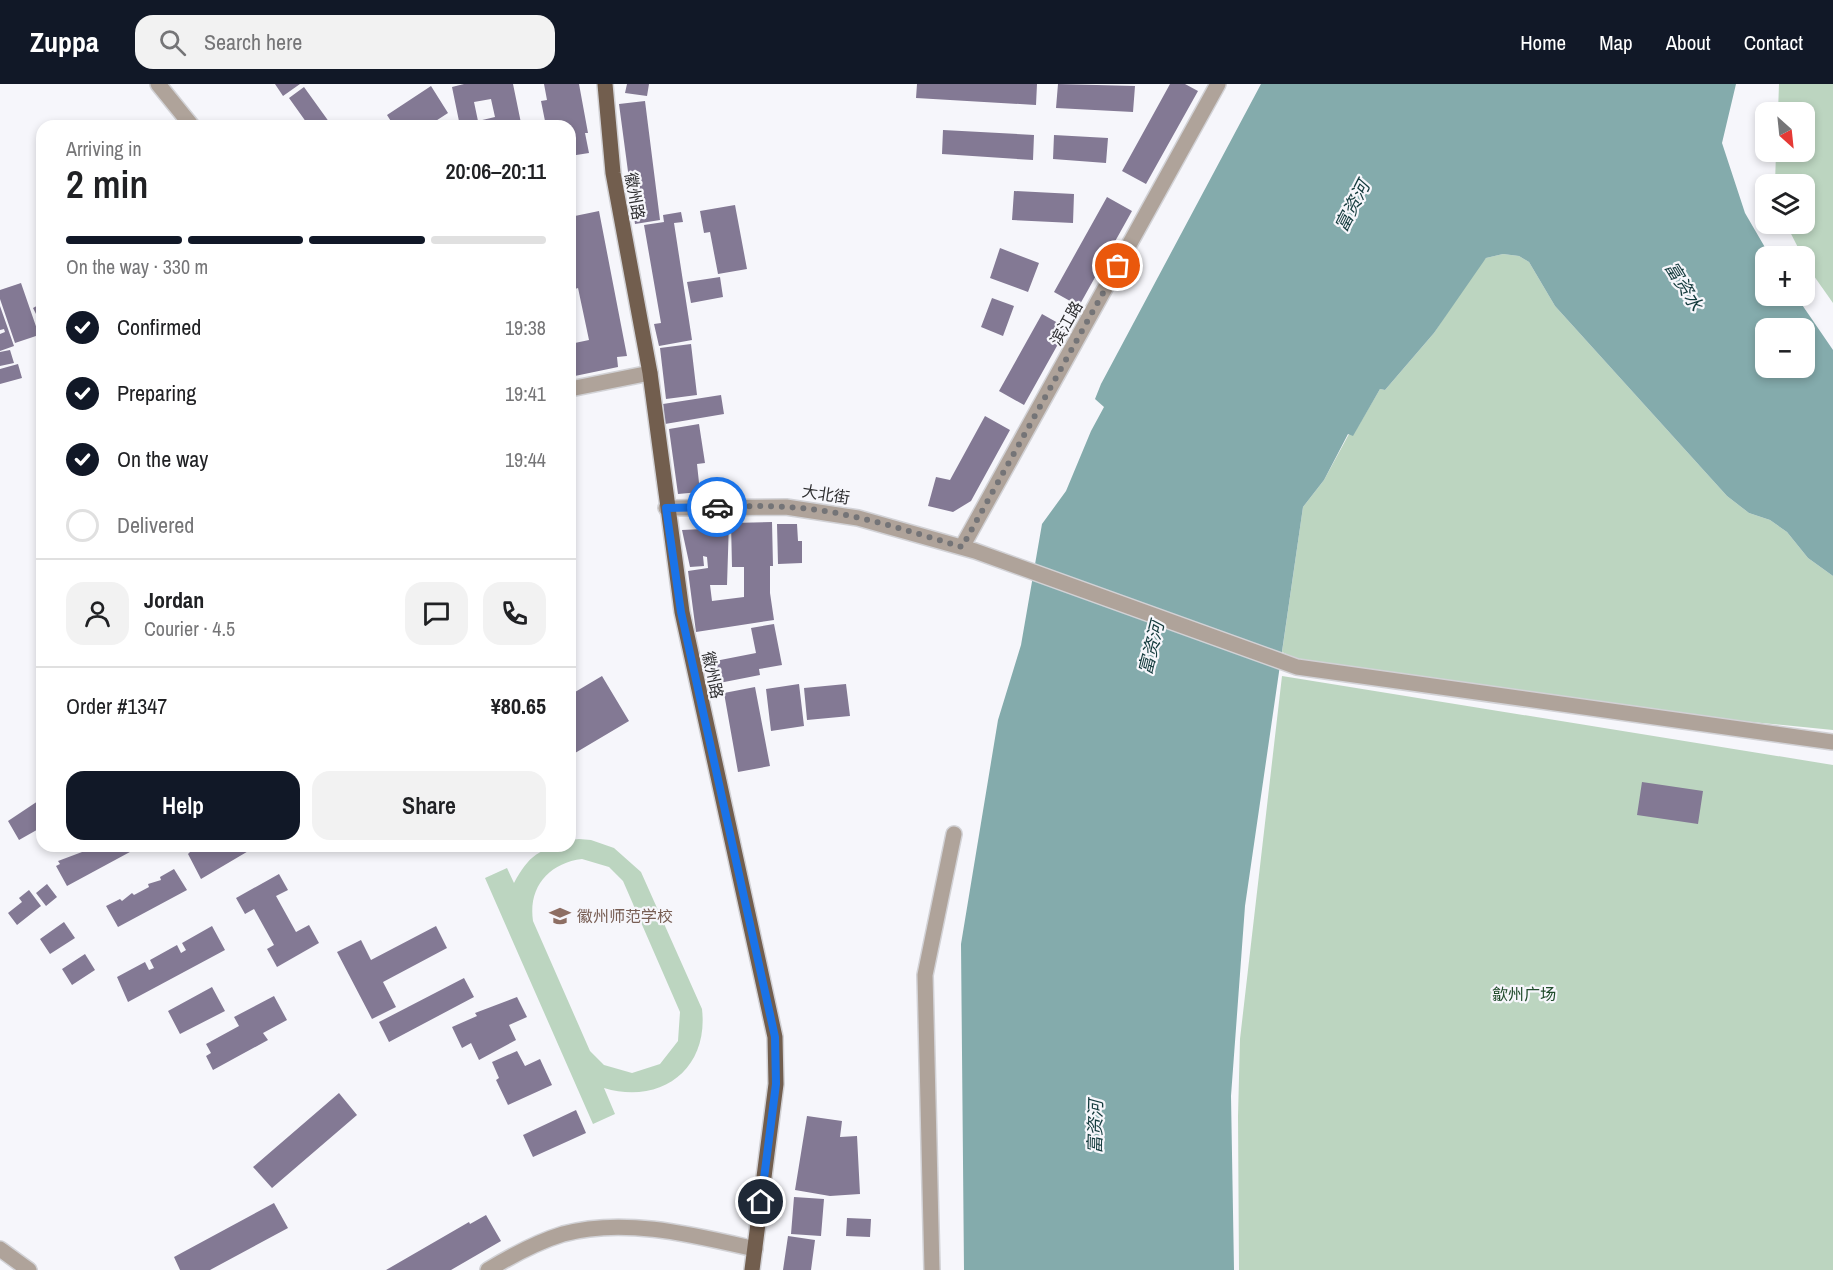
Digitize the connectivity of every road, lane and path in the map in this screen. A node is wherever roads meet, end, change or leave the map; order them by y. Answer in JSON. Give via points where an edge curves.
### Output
{"nodes":[{"id":1,"x":158,"y":84,"type":"edge"},
{"id":2,"x":605,"y":84,"type":"edge"},
{"id":3,"x":1218,"y":84,"type":"edge"},
{"id":4,"x":187,"y":120,"type":"edge"},
{"id":5,"x":650,"y":373,"type":"junction"},
{"id":6,"x":576,"y":388,"type":"edge"},
{"id":7,"x":666,"y":508,"type":"junction"},
{"id":8,"x":969,"y":549,"type":"junction"},
{"id":9,"x":1833,"y":742,"type":"edge"},
{"id":10,"x":954,"y":834,"type":"dead end"},
{"id":11,"x":0,"y":1249,"type":"edge"},
{"id":12,"x":755,"y":1249,"type":"junction"},
{"id":13,"x":29,"y":1270,"type":"edge"},
{"id":14,"x":488,"y":1270,"type":"edge"},
{"id":15,"x":752,"y":1270,"type":"edge"},
{"id":16,"x":932,"y":1270,"type":"edge"}],
"edges":[{"from":1,"to":4,"type":"street"},
{"from":2,"to":5,"type":"main road","name":"徽州路","via":[[614,182]]},
{"from":3,"to":8,"type":"street","name":"滨江路"},
{"from":5,"to":6,"type":"street"},
{"from":5,"to":7,"type":"main road","name":"徽州路"},
{"from":7,"to":8,"type":"street","name":"大北街","via":[[786,507],[829,512]]},
{"from":7,"to":12,"type":"main road","name":"徽州路","via":[[681,612],[775,1037],[776,1084]]},
{"from":8,"to":9,"type":"street","name":"大北街","via":[[1297,667]]},
{"from":10,"to":16,"type":"street","via":[[925,975]]},
{"from":11,"to":13,"type":"street"},
{"from":12,"to":14,"type":"street","via":[[631,1228],[595,1228],[544,1241]]},
{"from":12,"to":15,"type":"main road","name":"徽州路"}]}
